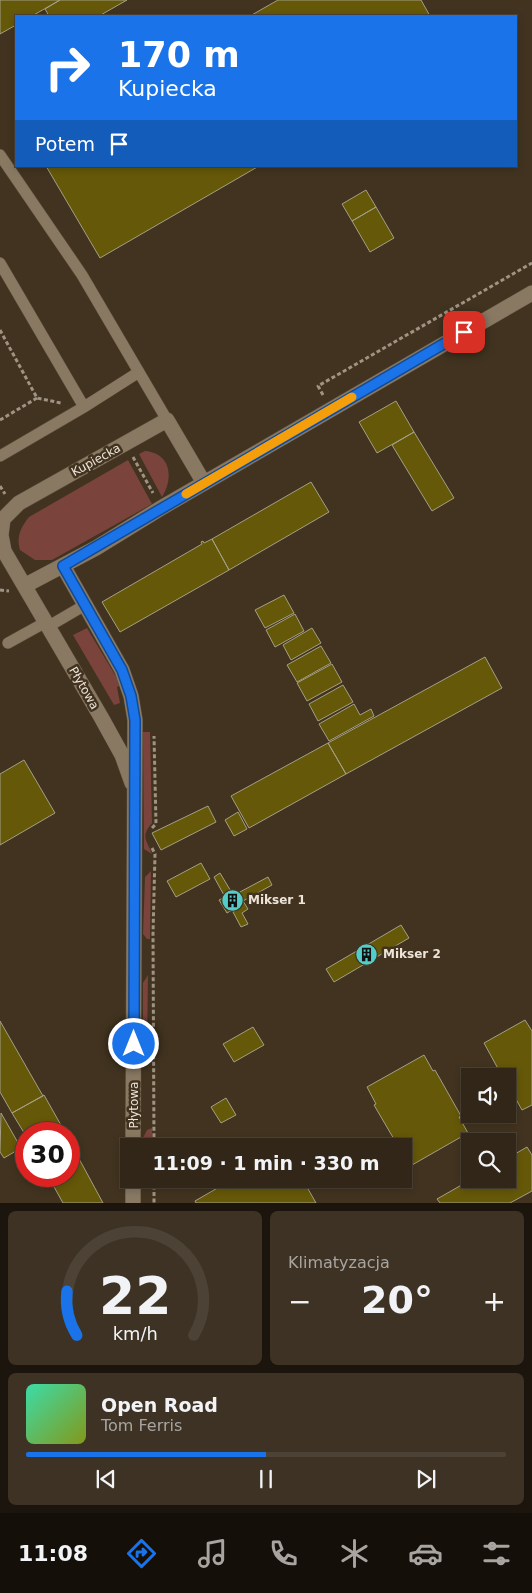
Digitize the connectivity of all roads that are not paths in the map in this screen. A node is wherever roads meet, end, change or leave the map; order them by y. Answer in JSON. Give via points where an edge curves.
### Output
{"nodes":[{"id":1,"x":0,"y":155,"type":"edge"},
{"id":2,"x":0,"y":263,"type":"edge"},
{"id":3,"x":532,"y":293,"type":"edge"},
{"id":4,"x":139,"y":372,"type":"junction"},
{"id":5,"x":84,"y":407,"type":"junction"},
{"id":6,"x":167,"y":420,"type":"junction"},
{"id":7,"x":0,"y":456,"type":"edge"},
{"id":8,"x":204,"y":484,"type":"junction"},
{"id":9,"x":1,"y":518,"type":"edge"},
{"id":10,"x":5,"y":563,"type":"edge"},
{"id":11,"x":63,"y":566,"type":"junction"},
{"id":12,"x":26,"y":586,"type":"junction"},
{"id":13,"x":85,"y":604,"type":"junction"},
{"id":14,"x":48,"y":624,"type":"junction"},
{"id":15,"x":8,"y":643,"type":"dead end"},
{"id":16,"x":136,"y":794,"type":"junction"},
{"id":17,"x":133,"y":1138,"type":"edge"},
{"id":18,"x":133,"y":1188,"type":"edge"},
{"id":19,"x":133,"y":1203,"type":"edge"}],
"edges":[{"from":1,"to":4,"type":"lane","via":[[82,275]]},
{"from":2,"to":5,"type":"lane"},
{"from":3,"to":8,"type":"street"},
{"from":4,"to":5,"type":"lane"},
{"from":4,"to":6,"type":"lane"},
{"from":5,"to":7,"type":"lane"},
{"from":6,"to":8,"type":"street"},
{"from":6,"to":9,"type":"street","name":"Kupiecka","via":[[19,503]]},
{"from":8,"to":11,"type":"street"},
{"from":9,"to":10,"type":"street","name":"Kupiecka"},
{"from":10,"to":12,"type":"street","name":"Kupiecka"},
{"from":11,"to":12,"type":"street"},
{"from":11,"to":13,"type":"street","name":"Płytowa"},
{"from":12,"to":14,"type":"street","name":"Płytowa"},
{"from":13,"to":14,"type":"lane"},
{"from":13,"to":16,"type":"street","name":"Płytowa","via":[[122,670],[131,696],[135,720]]},
{"from":14,"to":15,"type":"lane"},
{"from":14,"to":16,"type":"street","name":"Płytowa","via":[[122,755]]},
{"from":16,"to":17,"type":"street","name":"Płytowa"},
{"from":18,"to":19,"type":"street"}]}
